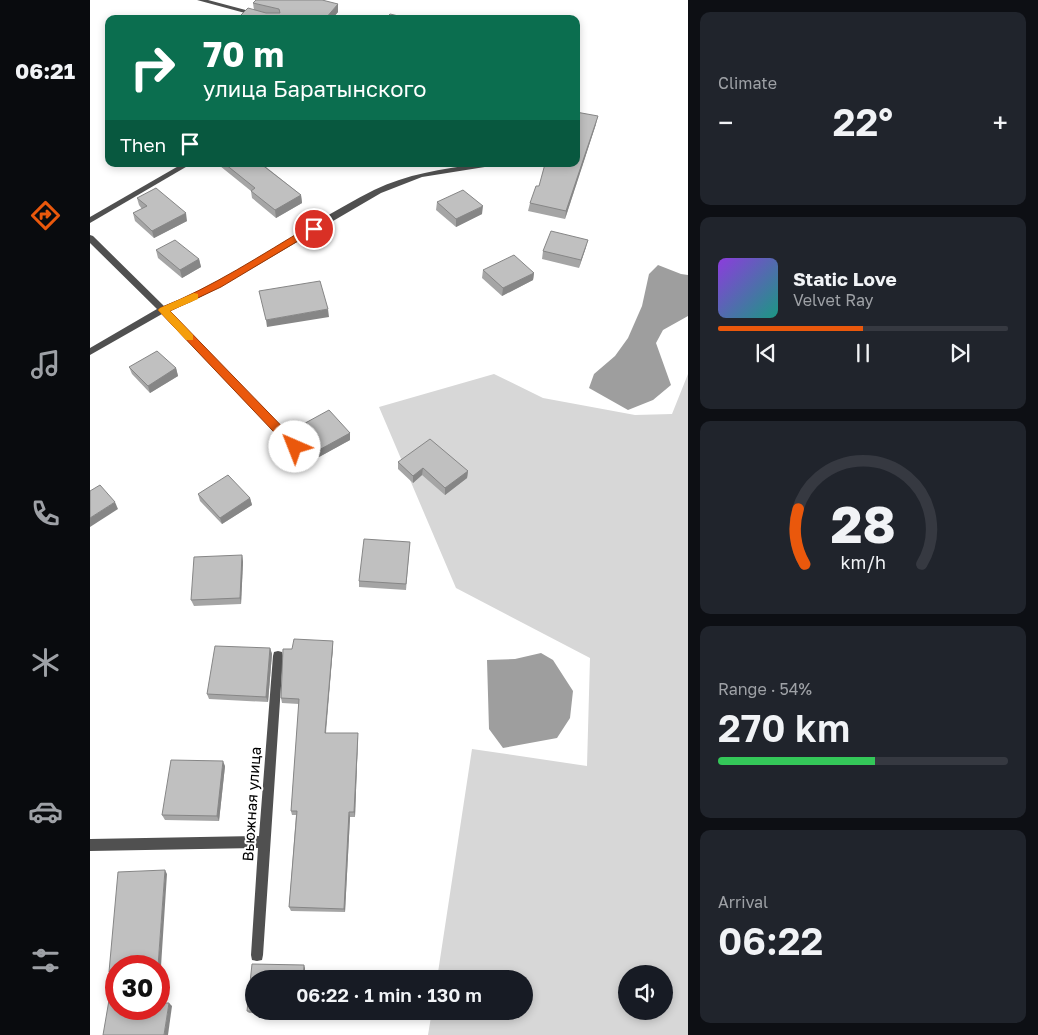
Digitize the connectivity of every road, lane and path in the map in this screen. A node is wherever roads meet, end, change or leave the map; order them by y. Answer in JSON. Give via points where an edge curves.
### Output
{"nodes":[{"id":1,"x":200,"y":0,"type":"edge"},
{"id":2,"x":260,"y":15,"type":"edge"},
{"id":3,"x":182,"y":167,"type":"edge"},
{"id":4,"x":472,"y":167,"type":"edge"},
{"id":5,"x":90,"y":220,"type":"edge"},
{"id":6,"x":90,"y":238,"type":"edge"},
{"id":7,"x":163,"y":310,"type":"junction"},
{"id":8,"x":90,"y":352,"type":"edge"},
{"id":9,"x":295,"y":447,"type":"dead end"},
{"id":10,"x":278,"y":656,"type":"dead end"},
{"id":11,"x":265,"y":842,"type":"junction"},
{"id":12,"x":90,"y":845,"type":"edge"},
{"id":13,"x":257,"y":955,"type":"dead end"}],
"edges":[{"from":1,"to":2,"type":"street"},
{"from":3,"to":5,"type":"street"},
{"from":4,"to":7,"type":"street","via":[[421,175],[378,191],[217,284]]},
{"from":6,"to":7,"type":"street"},
{"from":7,"to":8,"type":"street"},
{"from":7,"to":9,"type":"street"},
{"from":10,"to":11,"type":"street","name":"Вьюжная улица"},
{"from":11,"to":12,"type":"street"},
{"from":11,"to":13,"type":"street","name":"Вьюжная улица"}]}
